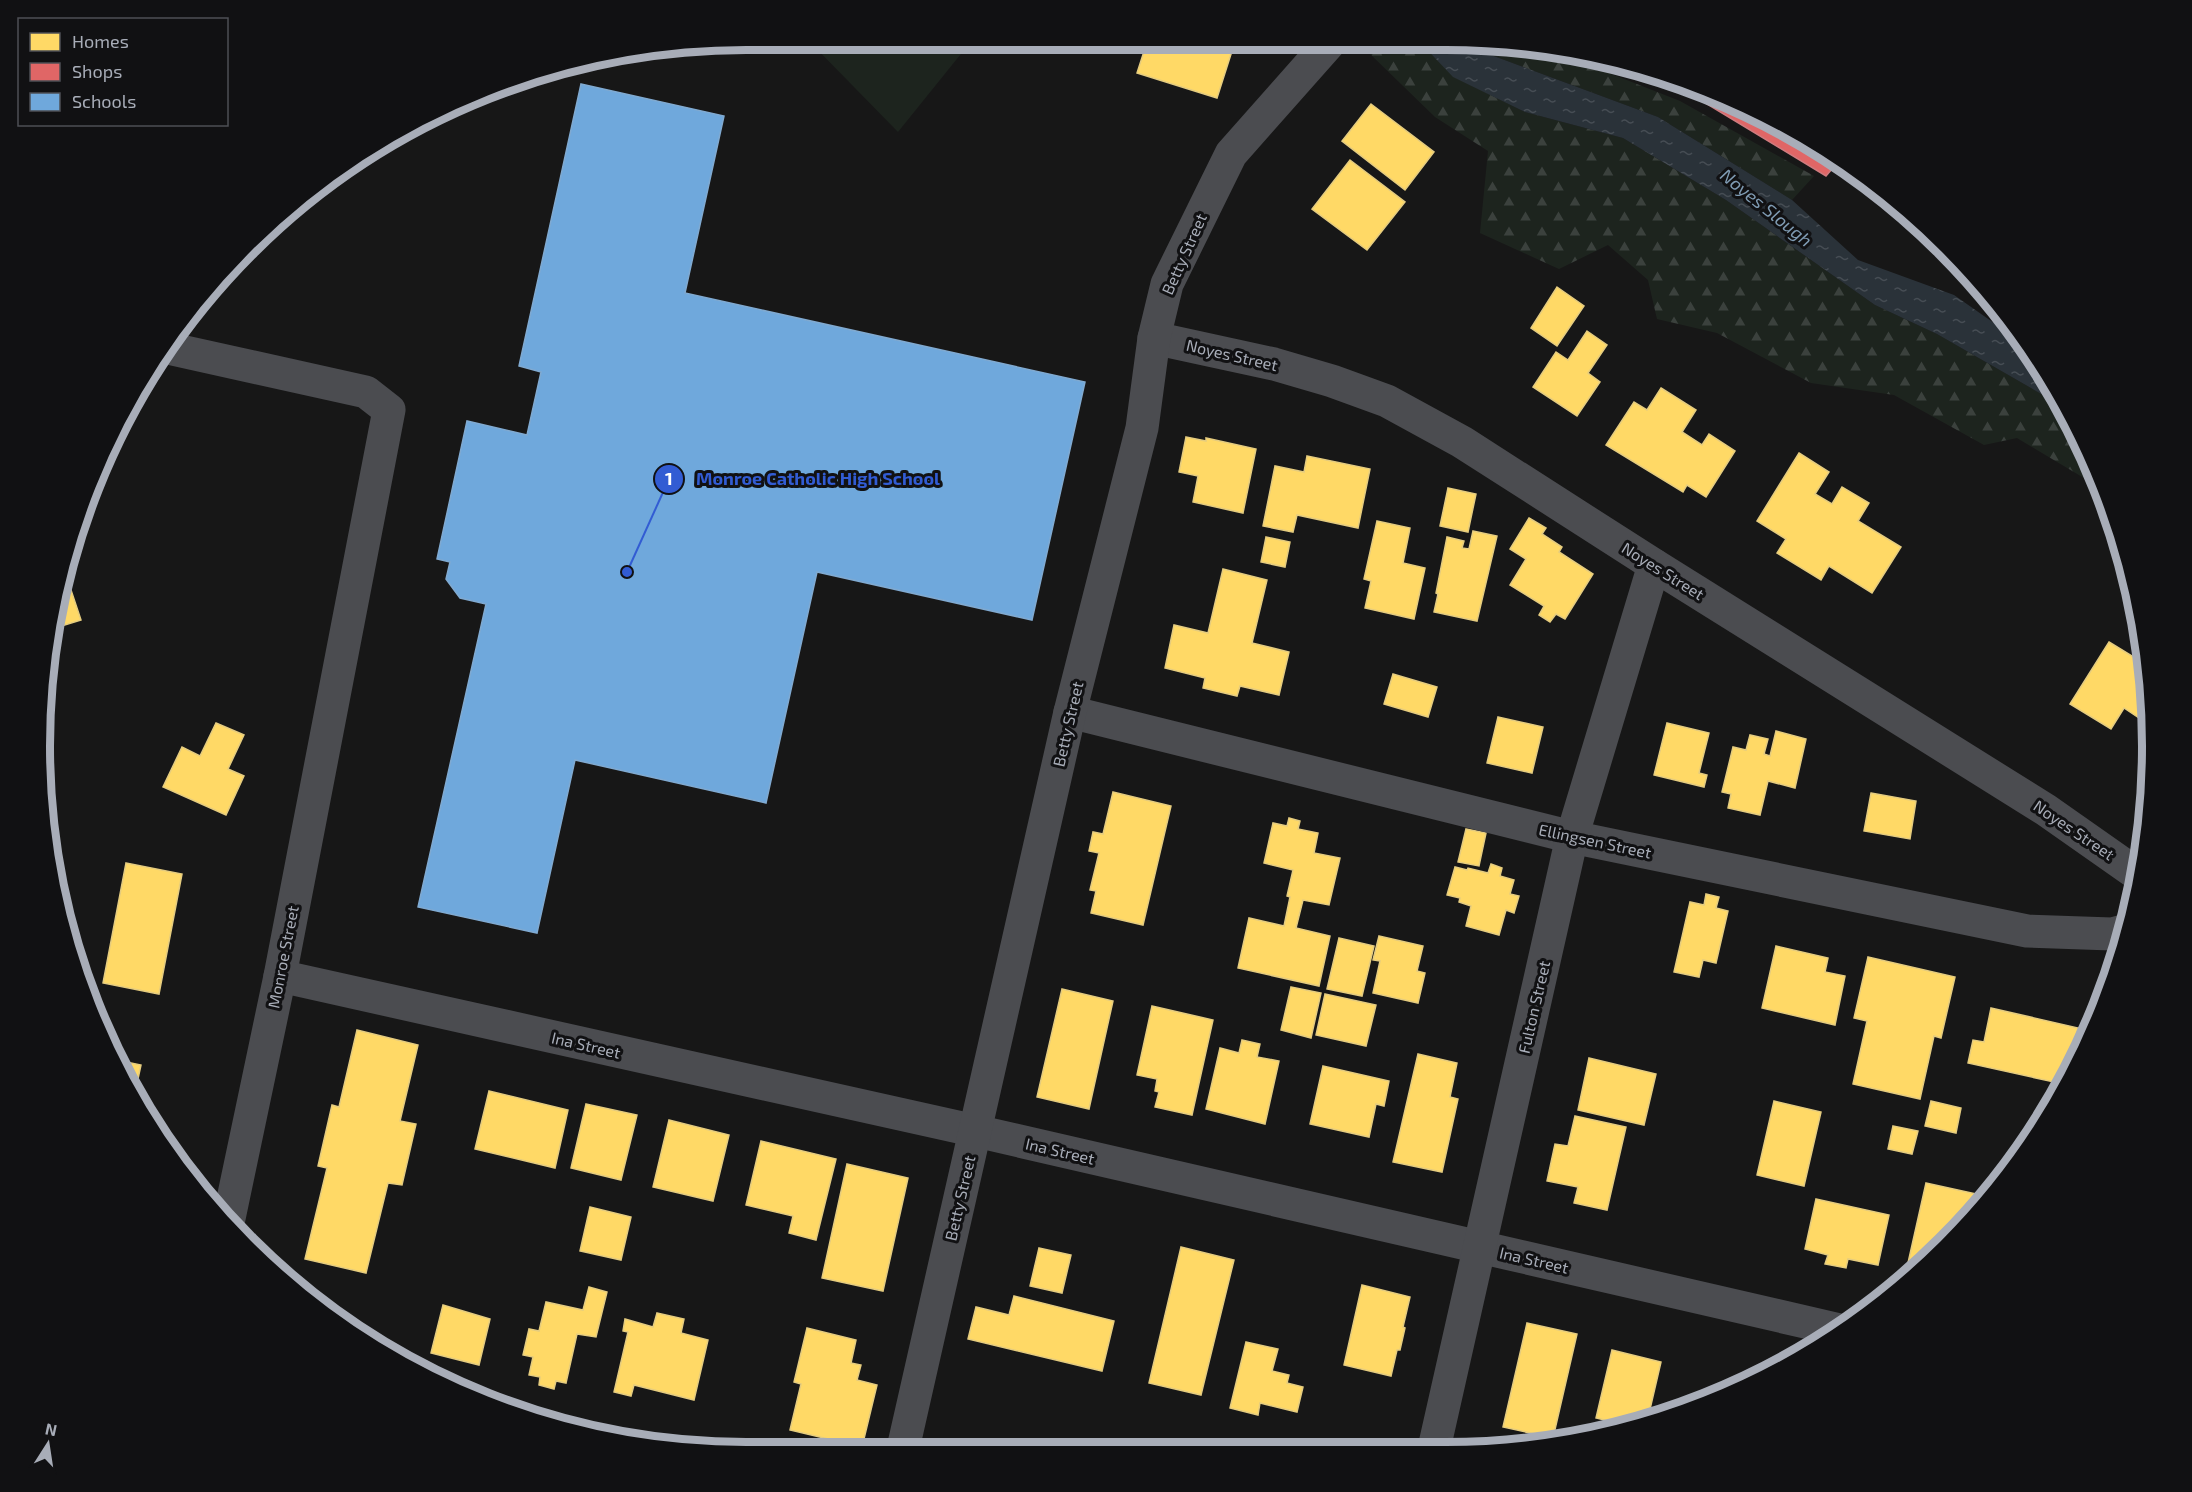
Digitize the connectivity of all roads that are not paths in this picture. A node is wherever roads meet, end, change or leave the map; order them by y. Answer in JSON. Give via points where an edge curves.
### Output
{"nodes":[{"id":1,"x":1323,"y":50,"type":"edge"},
{"id":2,"x":1154,"y":338,"type":"junction"},
{"id":3,"x":174,"y":349,"type":"edge"},
{"id":4,"x":1654,"y":565,"type":"junction"},
{"id":5,"x":1070,"y":712,"type":"junction"},
{"id":6,"x":1572,"y":837,"type":"junction"},
{"id":7,"x":2131,"y":870,"type":"edge"},
{"id":8,"x":2117,"y":933,"type":"edge"},
{"id":9,"x":280,"y":976,"type":"junction"},
{"id":10,"x":976,"y":1131,"type":"junction"},
{"id":11,"x":230,"y":1213,"type":"edge"},
{"id":12,"x":1480,"y":1248,"type":"junction"},
{"id":13,"x":1829,"y":1327,"type":"edge"},
{"id":14,"x":905,"y":1442,"type":"edge"},
{"id":15,"x":1436,"y":1442,"type":"edge"}],
"edges":[{"from":1,"to":2,"type":"street","name":"Betty Street","via":[[1231,154],[1167,284]]},
{"from":2,"to":4,"type":"street","name":"Noyes Street","via":[[1274,364],[1387,401],[1462,442]]},
{"from":2,"to":5,"type":"street","name":"Betty Street","via":[[1142,428]]},
{"from":3,"to":9,"type":"street","name":"Monroe Street","via":[[366,392],[389,410]]},
{"from":4,"to":6,"type":"street","name":"Fulton Street"},
{"from":4,"to":7,"type":"street","name":"Noyes Street","via":[[2046,810]]},
{"from":5,"to":6,"type":"street","name":"Ellingsen Street"},
{"from":5,"to":10,"type":"street","name":"Betty Street"},
{"from":6,"to":8,"type":"street","name":"Ellingsen Street","via":[[2027,931]]},
{"from":6,"to":12,"type":"street","name":"Fulton Street"},
{"from":9,"to":10,"type":"street","name":"Ina Street"},
{"from":9,"to":11,"type":"street","name":"Monroe Street"},
{"from":10,"to":12,"type":"street","name":"Ina Street"},
{"from":10,"to":14,"type":"street","name":"Betty Street"},
{"from":12,"to":13,"type":"street","name":"Ina Street"},
{"from":12,"to":15,"type":"street","name":"Fulton Street"}]}
